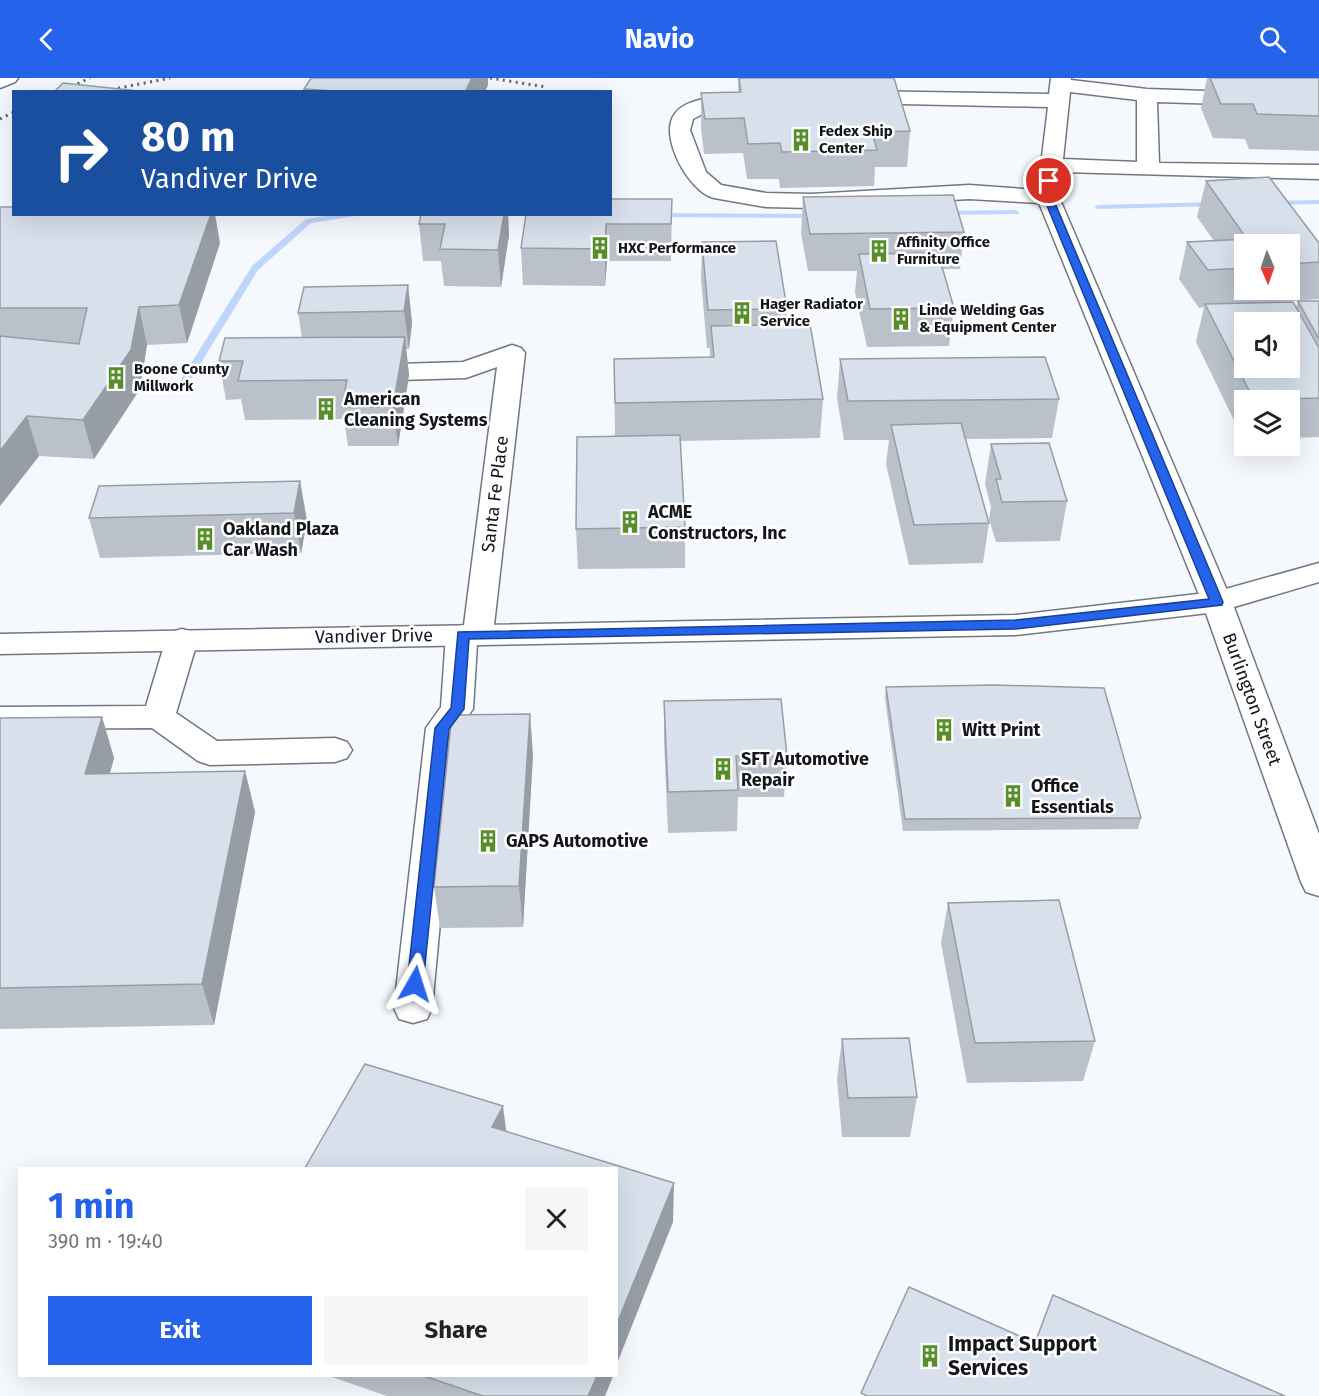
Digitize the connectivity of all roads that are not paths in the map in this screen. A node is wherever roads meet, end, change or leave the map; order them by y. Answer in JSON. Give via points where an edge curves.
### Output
{"nodes":[{"id":1,"x":8,"y":78,"type":"edge"},
{"id":2,"x":0,"y":82,"type":"edge"},
{"id":3,"x":1060,"y":88,"type":"edge"},
{"id":4,"x":1147,"y":95,"type":"junction"},
{"id":5,"x":838,"y":97,"type":"edge"},
{"id":6,"x":769,"y":98,"type":"edge"},
{"id":7,"x":1319,"y":101,"type":"edge"},
{"id":8,"x":1051,"y":165,"type":"junction"},
{"id":9,"x":1148,"y":169,"type":"junction"},
{"id":10,"x":1319,"y":172,"type":"edge"},
{"id":11,"x":1047,"y":196,"type":"junction"},
{"id":12,"x":366,"y":373,"type":"edge"},
{"id":13,"x":1319,"y":572,"type":"edge"},
{"id":14,"x":1217,"y":602,"type":"junction"},
{"id":15,"x":470,"y":635,"type":"junction"},
{"id":16,"x":182,"y":639,"type":"junction"},
{"id":17,"x":0,"y":644,"type":"edge"},
{"id":18,"x":159,"y":717,"type":"junction"},
{"id":19,"x":0,"y":718,"type":"edge"},
{"id":20,"x":335,"y":750,"type":"dead end"},
{"id":21,"x":1317,"y":872,"type":"edge"},
{"id":22,"x":413,"y":1008,"type":"dead end"}],
"edges":[{"from":1,"to":2,"type":"street"},
{"from":3,"to":4,"type":"street"},
{"from":3,"to":5,"type":"street","via":[[1011,98]]},
{"from":3,"to":8,"type":"street"},
{"from":4,"to":7,"type":"street"},
{"from":4,"to":9,"type":"street"},
{"from":6,"to":11,"type":"street","via":[[705,105],[683,117],[679,130],[696,176],[714,191],[766,200],[811,201],[969,192]]},
{"from":8,"to":9,"type":"street"},
{"from":8,"to":11,"type":"street"},
{"from":9,"to":10,"type":"street"},
{"from":11,"to":14,"type":"street","name":"Burlington Street"},
{"from":12,"to":15,"type":"street","name":"Santa Fe Place","via":[[466,370],[512,353]]},
{"from":13,"to":14,"type":"street","name":"Vandiver Drive"},
{"from":14,"to":15,"type":"street","name":"Vandiver Drive","via":[[1015,625]]},
{"from":14,"to":21,"type":"street","name":"Burlington Street"},
{"from":15,"to":16,"type":"street","name":"Vandiver Drive"},
{"from":15,"to":22,"type":"street","name":"Santa Fe Place","via":[[457,709],[442,728]]},
{"from":16,"to":17,"type":"street","name":"Vandiver Drive"},
{"from":16,"to":18,"type":"street"},
{"from":18,"to":19,"type":"street"},
{"from":18,"to":20,"type":"street","via":[[210,753]]}]}
